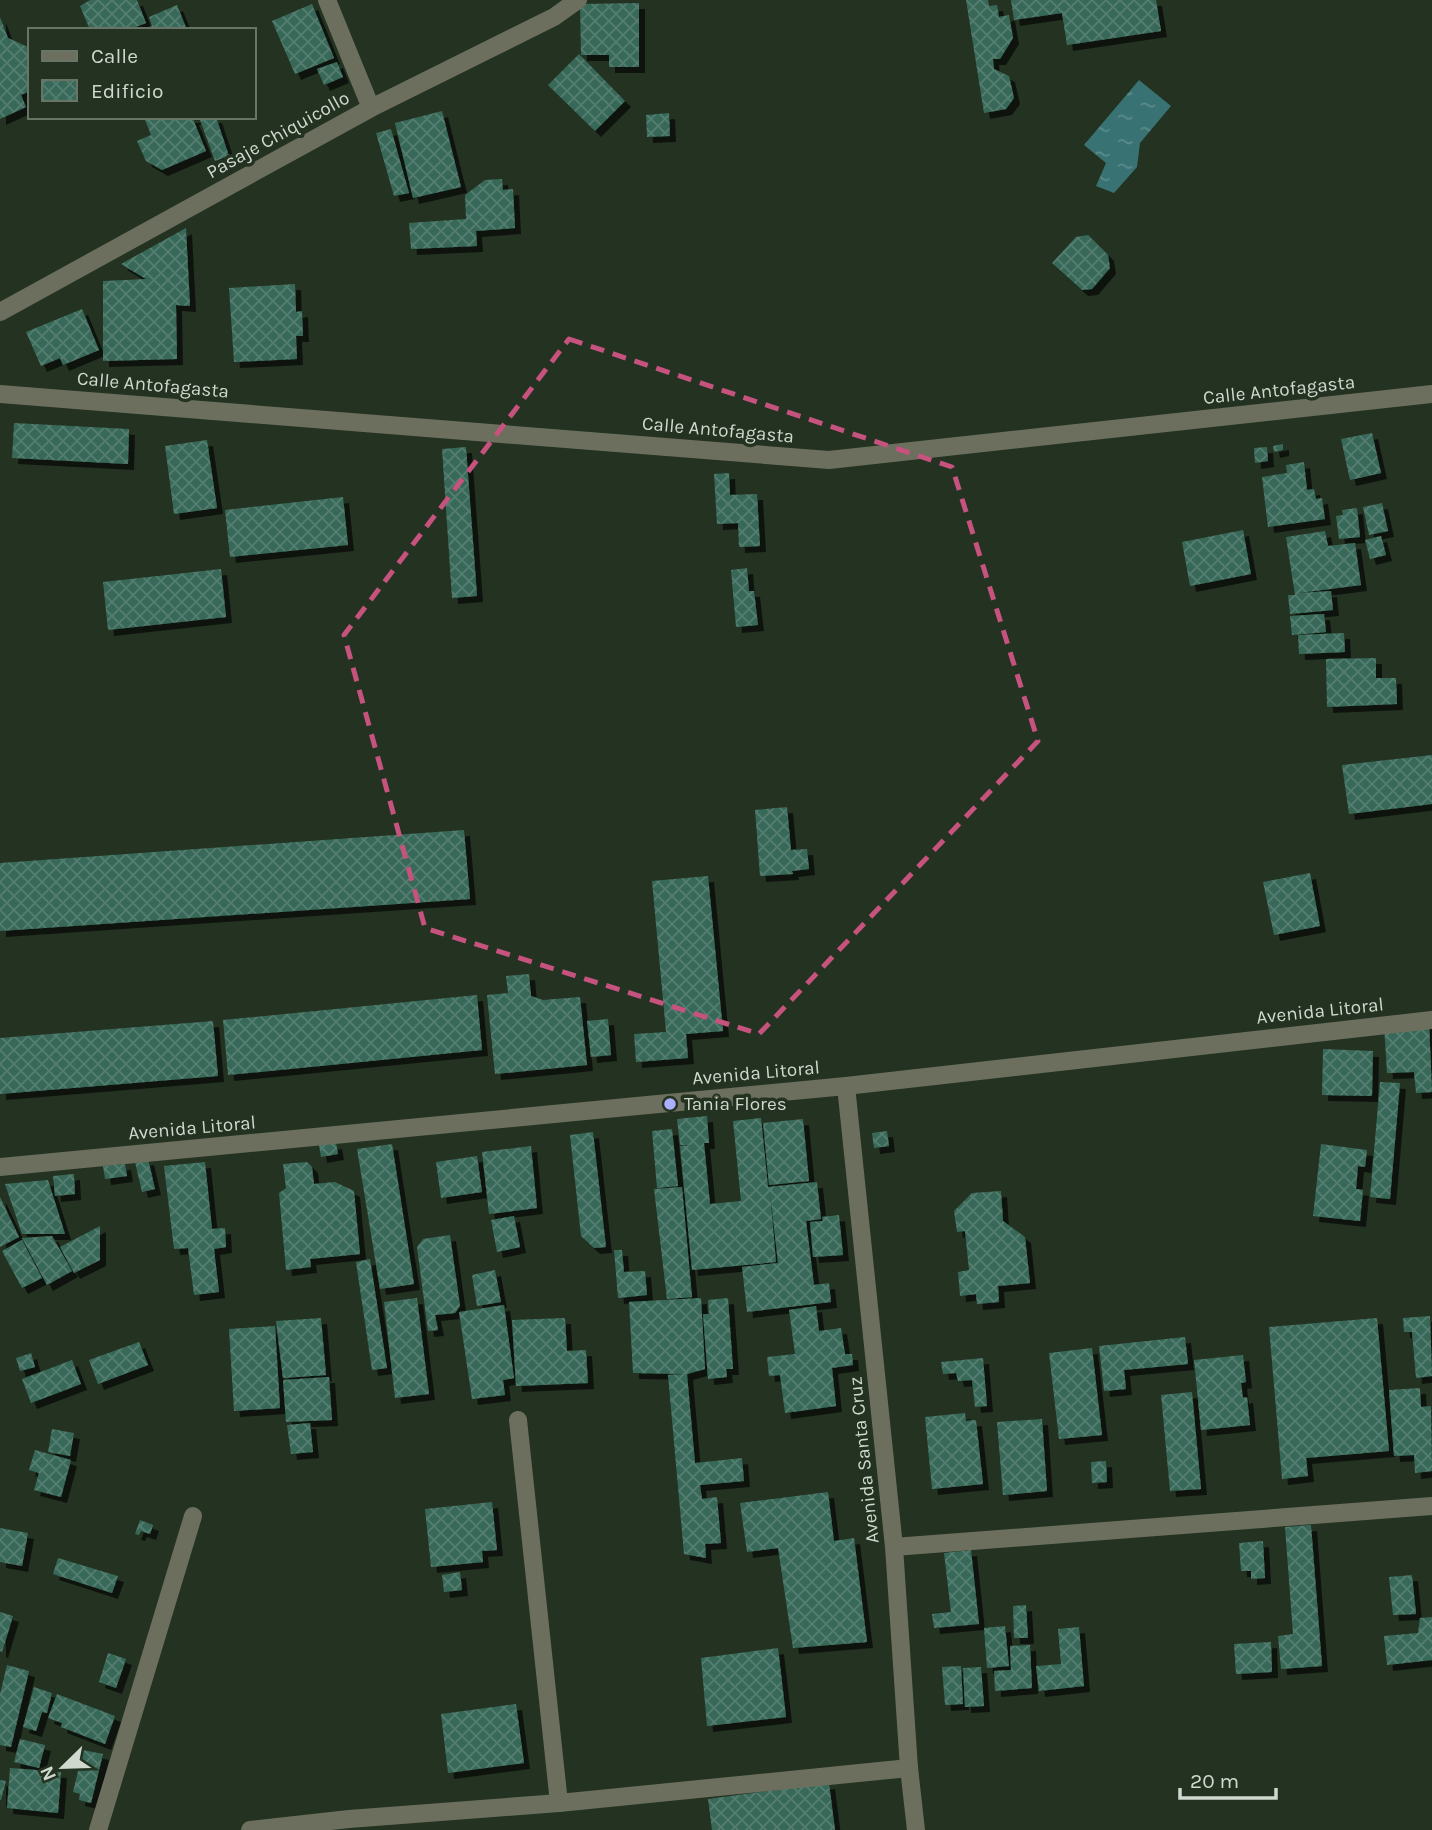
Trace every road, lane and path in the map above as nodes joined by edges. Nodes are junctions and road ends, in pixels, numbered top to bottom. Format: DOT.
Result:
graph roads {
  1 [pos="327,0"];
  2 [pos="578,0"];
  3 [pos="371,108"];
  4 [pos="0,312"];
  5 [pos="0,394"];
  6 [pos="1432,394"];
  7 [pos="1432,1020"];
  8 [pos="846,1086"];
  9 [pos="0,1167"];
  10 [pos="517,1420"];
  11 [pos="1432,1506"];
  12 [pos="193,1516"];
  13 [pos="894,1547"];
  14 [pos="909,1768"];
  15 [pos="559,1803"];
  16 [pos="99,1830"];
  17 [pos="250,1830"];
  18 [pos="916,1830"];
  1 -- 3 [label="street"];
  2 -- 3 [label="street, Pasaje Chiquicollo"];
  3 -- 4 [label="street, Pasaje Chiquicollo"];
  5 -- 6 [label="street, Calle Antofagasta"];
  7 -- 8 [label="street, Avenida Litoral"];
  8 -- 9 [label="street, Avenida Litoral"];
  8 -- 13 [label="street, Avenida Santa Cruz"];
  10 -- 15 [label="street"];
  11 -- 13 [label="street"];
  12 -- 16 [label="street"];
  13 -- 14 [label="street, Avenida Santa Cruz"];
  14 -- 15 [label="street"];
  14 -- 18 [label="street, Avenida Santa Cruz"];
  15 -- 17 [label="street"];
}
